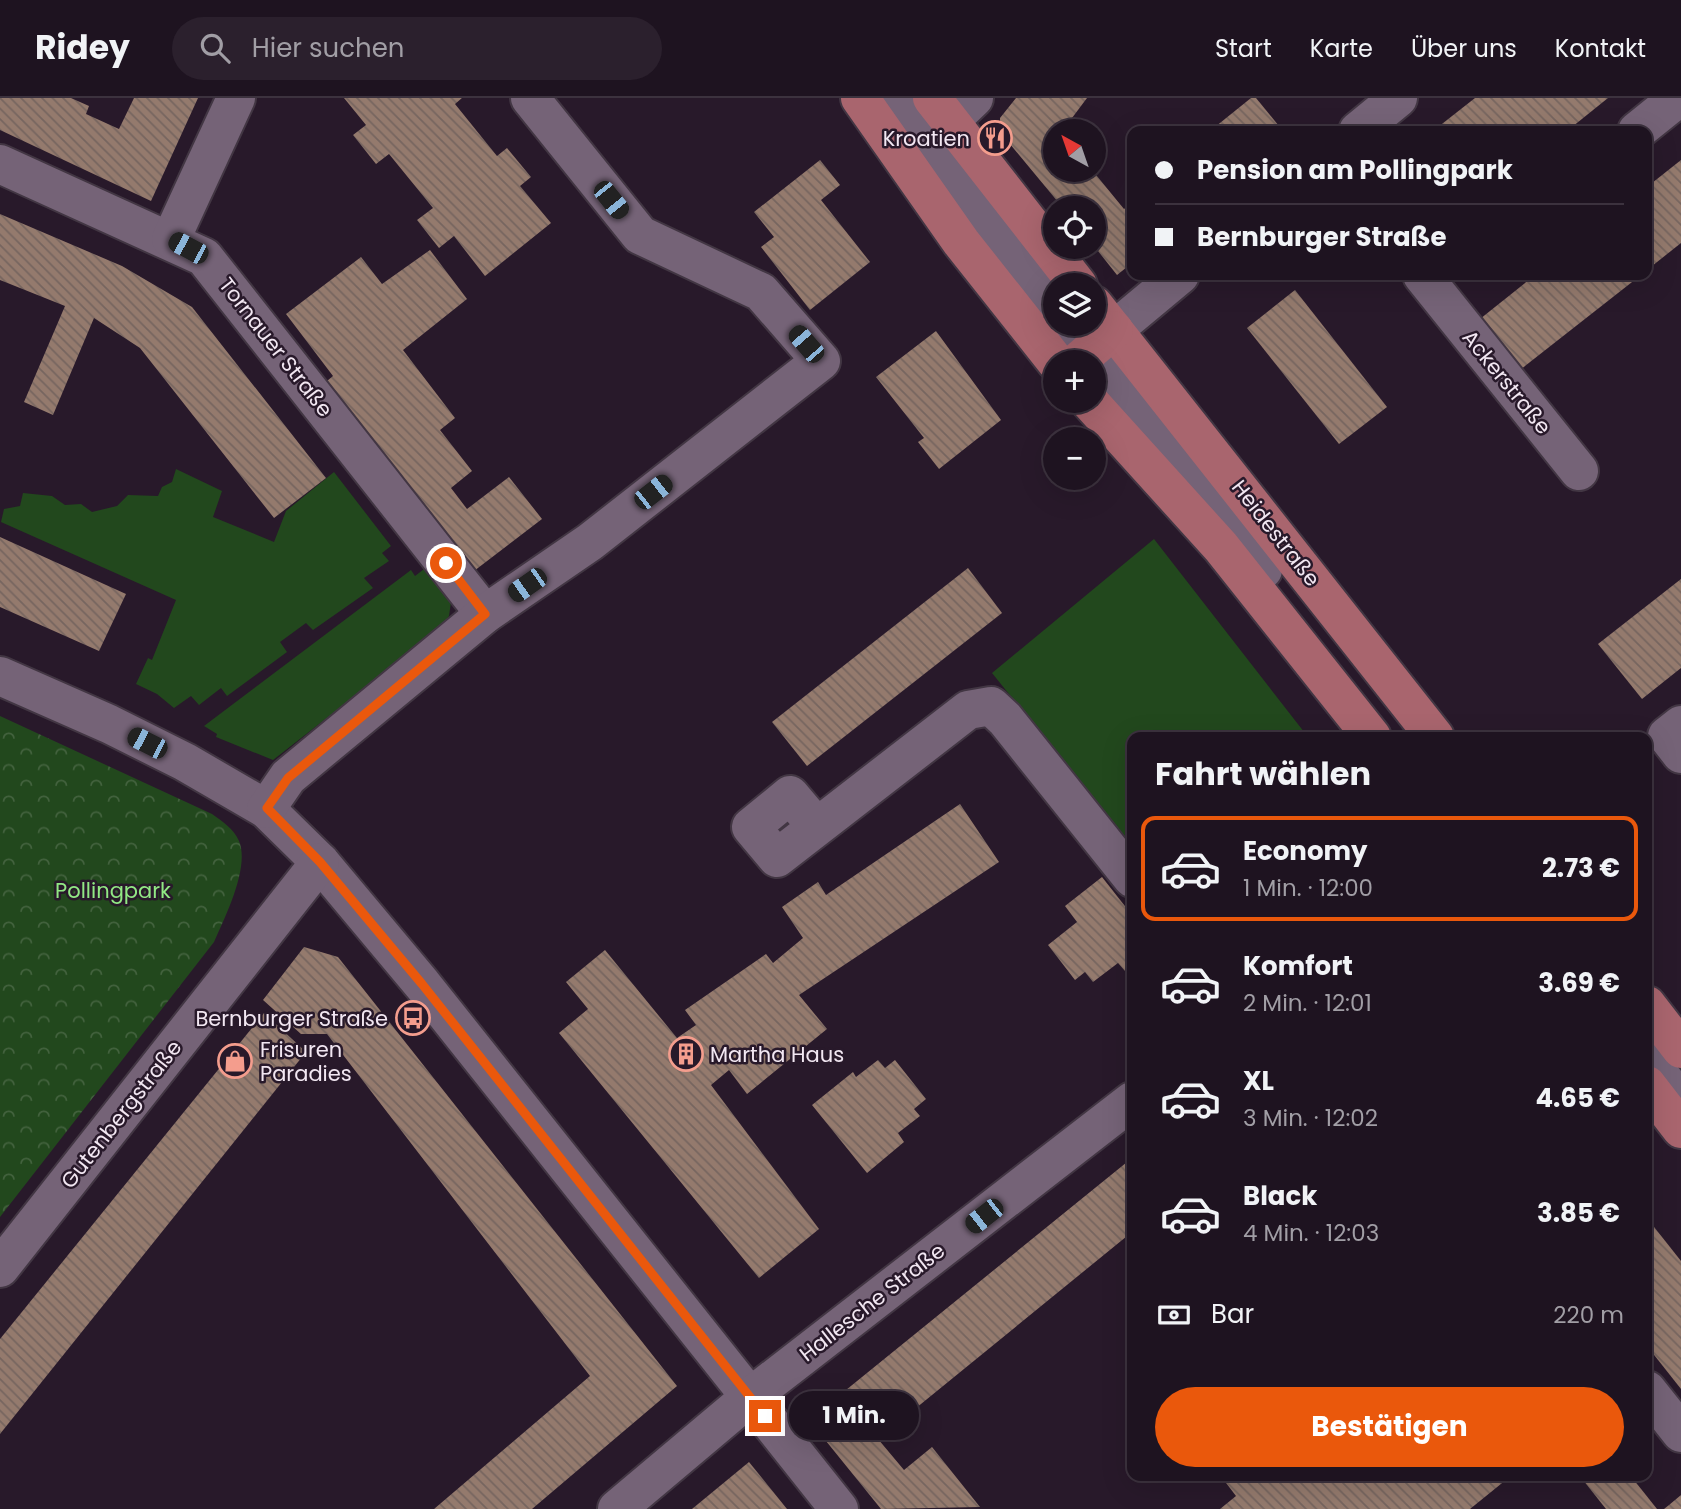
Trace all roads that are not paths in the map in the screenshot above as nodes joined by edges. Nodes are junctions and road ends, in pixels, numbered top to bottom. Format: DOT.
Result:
graph roads {
  1 [pos="236,98"];
  2 [pos="530,98"];
  3 [pos="860,98"];
  4 [pos="891,98"];
  5 [pos="910,98"];
  6 [pos="1398,98"];
  7 [pos="1678,98"];
  8 [pos="952,106"];
  9 [pos="1364,126"];
  10 [pos="1643,126"];
  11 [pos="0,164"];
  12 [pos="171,239"];
  13 [pos="1049,273"];
  14 [pos="1070,273"];
  15 [pos="1172,280"];
  16 [pos="1439,281"];
  17 [pos="1043,290"];
  18 [pos="1086,337"];
  19 [pos="1099,413"];
  20 [pos="1579,471"];
  21 [pos="485,614"];
  22 [pos="0,676"];
  23 [pos="1681,724"];
  24 [pos="1368,732"];
  25 [pos="1389,732"];
  26 [pos="1410,732"];
  27 [pos="1432,732"];
  28 [pos="1681,754"];
  29 [pos="267,808"];
  30 [pos="817,827"];
  31 [pos="320,862"];
  32 [pos="1127,871"];
  33 [pos="1652,1011"];
  34 [pos="1652,1039"];
  35 [pos="1681,1049"];
  36 [pos="1652,1064"];
  37 [pos="1681,1076"];
  38 [pos="1652,1092"];
  39 [pos="1681,1102"];
  40 [pos="1127,1105"];
  41 [pos="1681,1129"];
  42 [pos="0,1268"];
  43 [pos="1652,1396"];
  44 [pos="750,1397"];
  45 [pos="1681,1433"];
  46 [pos="617,1509"];
  47 [pos="839,1509"];
  1 -- 12 [label="street"];
  2 -- 21 [label="street"];
  3 -- 18 [label="main road, Heidestraße"];
  4 -- 17 [label="street"];
  5 -- 13 [label="street"];
  6 -- 9 [label="street"];
  7 -- 10 [label="street"];
  8 -- 14 [label="main road"];
  11 -- 12 [label="street, Tornauer Straße"];
  12 -- 21 [label="street, Tornauer Straße"];
  15 -- 18 [label="street"];
  16 -- 20 [label="street, Ackerstraße"];
  18 -- 25 [label="street"];
  18 -- 26 [label="street"];
  18 -- 27 [label="main road, Heidestraße"];
  19 -- 24 [label="main road"];
  21 -- 29 [label="street"];
  22 -- 29 [label="street"];
  23 -- 28 [label="street"];
  29 -- 31 [label="street"];
  30 -- 32 [label="street"];
  31 -- 42 [label="street, Gutenbergstraße"];
  31 -- 44 [label="street"];
  33 -- 35 [label="main road"];
  34 -- 37 [label="street"];
  36 -- 39 [label="street"];
  38 -- 41 [label="main road"];
  40 -- 44 [label="street, Hallesche Straße"];
  43 -- 45 [label="street"];
  44 -- 46 [label="street, Hallesche Straße"];
  44 -- 47 [label="street"];
}
